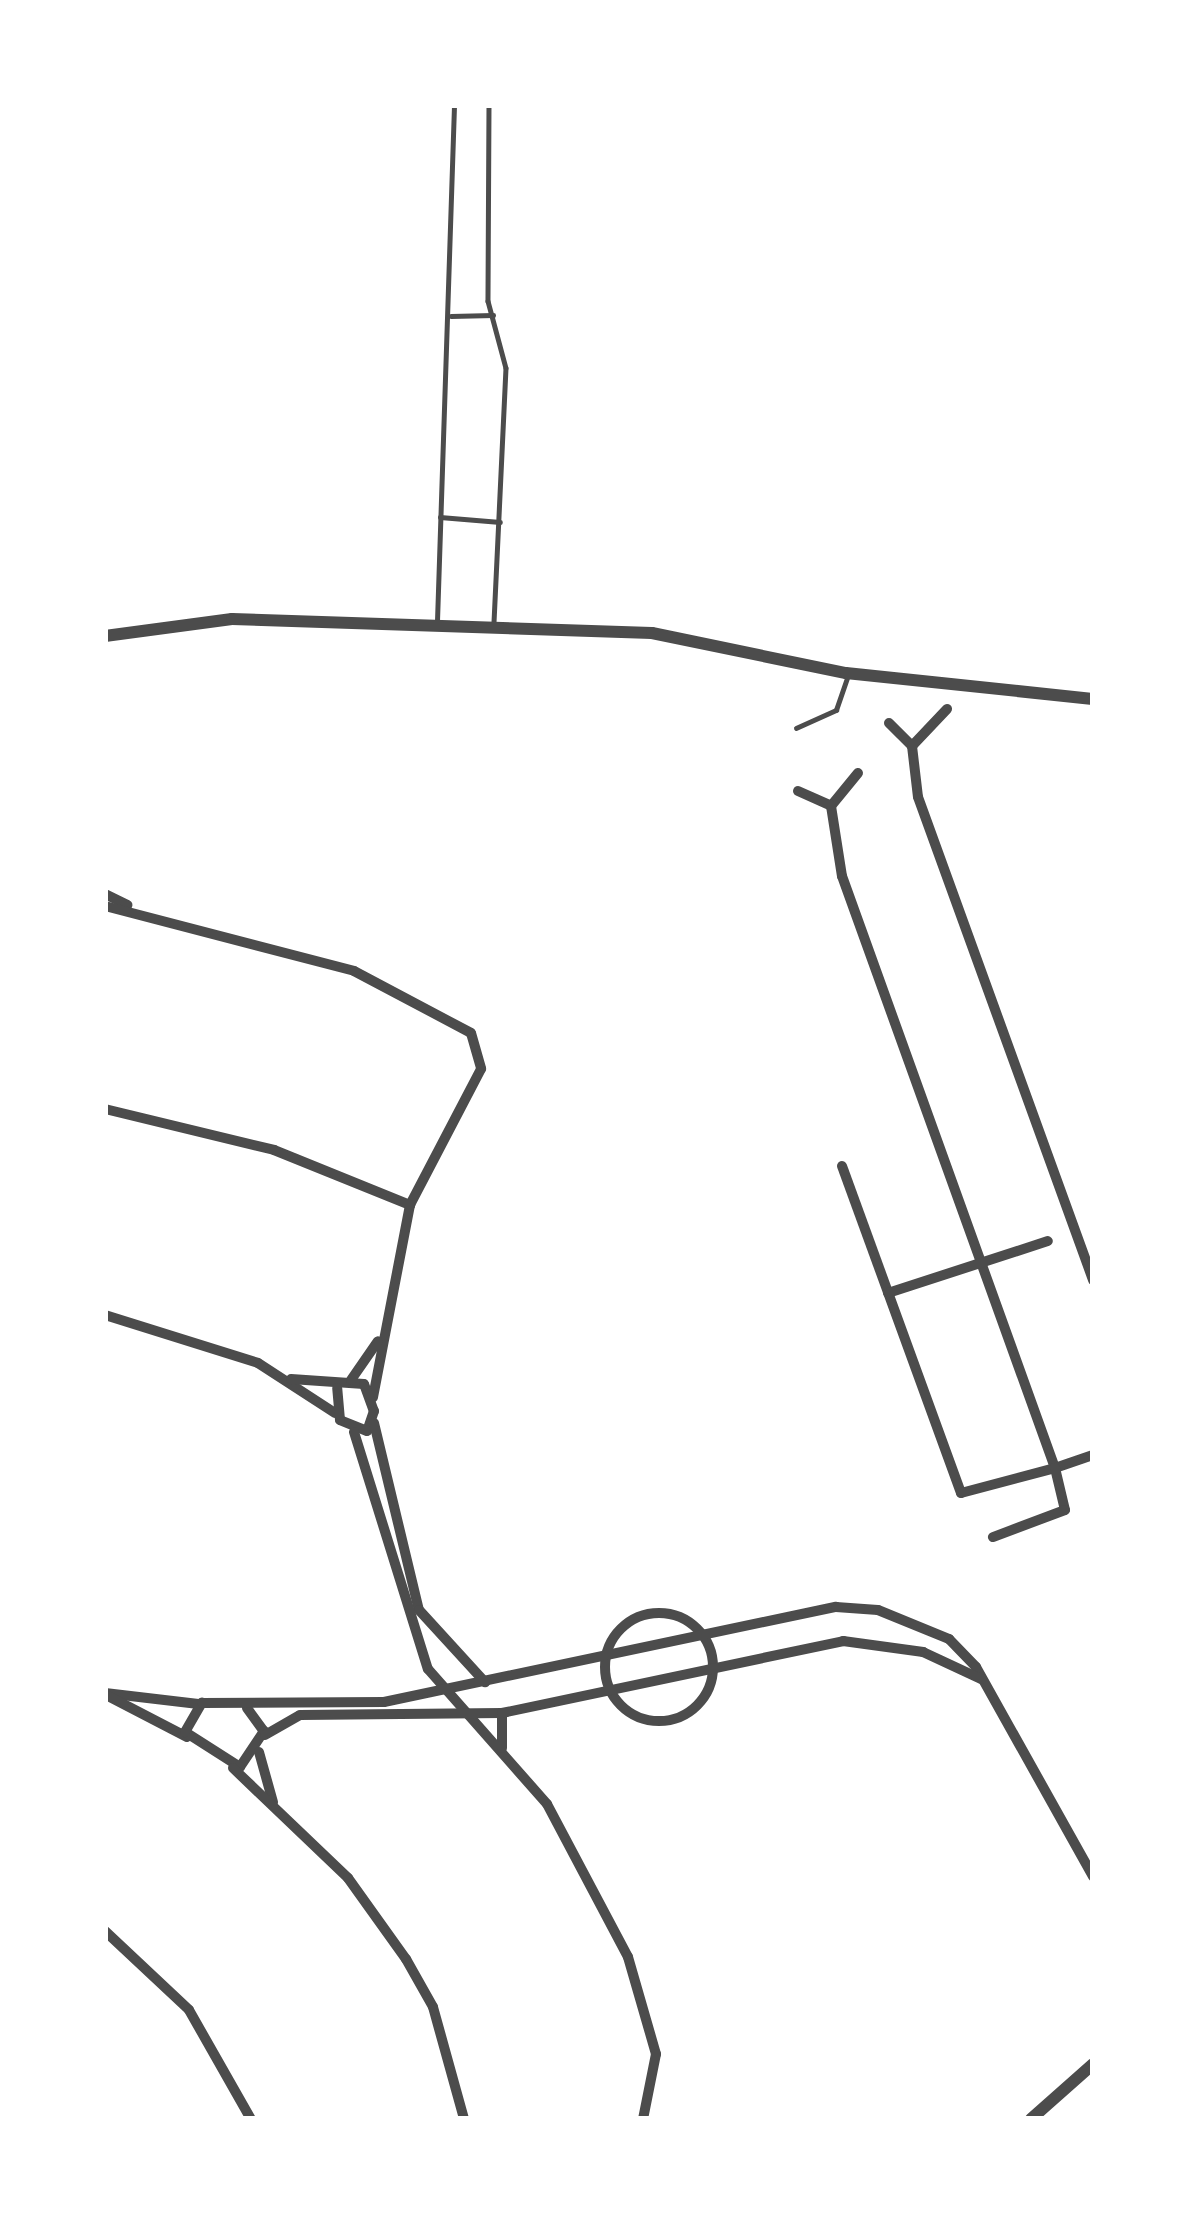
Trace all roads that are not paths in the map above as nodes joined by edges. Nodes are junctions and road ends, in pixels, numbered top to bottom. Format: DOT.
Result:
graph roads {
  1 [pos="454,105"];
  2 [pos="489,105"];
  3 [pos="494,315"];
  4 [pos="449,316"];
  5 [pos="440,517"];
  6 [pos="500,522"];
  7 [pos="436,626"];
  8 [pos="494,629"];
  9 [pos="105,636"];
  10 [pos="846,673"];
  11 [pos="1093,699"];
  12 [pos="947,709"];
  13 [pos="889,723"];
  14 [pos="796,728"];
  15 [pos="912,746"];
  16 [pos="858,773"];
  17 [pos="798,791"];
  18 [pos="831,806"];
  19 [pos="105,893"];
  20 [pos="105,905"];
  21 [pos="136,909"];
  22 [pos="105,1109"];
  23 [pos="842,1166"];
  24 [pos="410,1204"];
  25 [pos="1048,1240"];
  26 [pos="980,1260"];
  27 [pos="1093,1280"];
  28 [pos="888,1293"];
  29 [pos="105,1315"];
  30 [pos="380,1338"];
  31 [pos="288,1379"];
  32 [pos="350,1380"];
  33 [pos="337,1388"];
  34 [pos="373,1396"];
  35 [pos="335,1413"];
  36 [pos="374,1423"];
  37 [pos="354,1432"];
  38 [pos="1093,1455"];
  39 [pos="1055,1468"];
  40 [pos="993,1537"];
  41 [pos="704,1638"];
  42 [pos="605,1662"];
  43 [pos="710,1670"];
  44 [pos="485,1682"];
  45 [pos="988,1684"];
  46 [pos="445,1692"];
  47 [pos="105,1694"];
  48 [pos="612,1694"];
  49 [pos="198,1704"];
  50 [pos="247,1708"];
  51 [pos="354,1710"];
  52 [pos="463,1710"];
  53 [pos="502,1713"];
  54 [pos="263,1736"];
  55 [pos="188,1737"];
  56 [pos="259,1752"];
  57 [pos="503,1752"];
  58 [pos="233,1768"];
  59 [pos="275,1805"];
  60 [pos="1093,1876"];
  61 [pos="105,1931"];
  62 [pos="1093,2064"];
  63 [pos="251,2119"];
  64 [pos="464,2119"];
  65 [pos="643,2119"];
  66 [pos="1030,2119"];
  1 -- 4 [label="lane"];
  2 -- 3 [label="lane"];
  3 -- 4 [label="lane"];
  3 -- 6 [label="lane"];
  4 -- 5 [label="lane"];
  5 -- 6 [label="lane"];
  5 -- 7 [label="lane"];
  6 -- 8 [label="lane"];
  7 -- 8 [label="street"];
  7 -- 9 [label="street"];
  8 -- 10 [label="street"];
  10 -- 11 [label="street"];
  10 -- 14 [label="lane"];
  12 -- 15 [label="street"];
  13 -- 15 [label="street"];
  15 -- 27 [label="street"];
  16 -- 18 [label="street"];
  17 -- 18 [label="street"];
  18 -- 26 [label="street"];
  19 -- 21 [label="street"];
  20 -- 21 [label="street"];
  21 -- 24 [label="street"];
  22 -- 24 [label="street"];
  23 -- 28 [label="street"];
  24 -- 30 [label="street"];
  25 -- 26 [label="street"];
  26 -- 28 [label="street"];
  26 -- 39 [label="street"];
  28 -- 39 [label="street"];
  29 -- 31 [label="street"];
  30 -- 32 [label="street"];
  30 -- 34 [label="street"];
  31 -- 33 [label="street"];
  31 -- 35 [label="street"];
  32 -- 33 [label="street"];
  32 -- 34 [label="street"];
  33 -- 35 [label="street"];
  34 -- 36 [label="street"];
  35 -- 37 [label="street"];
  36 -- 37 [label="street"];
  36 -- 44 [label="street"];
  37 -- 46 [label="street"];
  38 -- 39 [label="street"];
  39 -- 40 [label="street"];
  41 -- 42 [label="street"];
  41 -- 42 [label="street"];
  41 -- 43 [label="street"];
  41 -- 45 [label="street"];
  42 -- 44 [label="street"];
  42 -- 48 [label="street"];
  43 -- 45 [label="street"];
  43 -- 48 [label="street"];
  43 -- 48 [label="street"];
  44 -- 46 [label="street"];
  45 -- 60 [label="street"];
  46 -- 51 [label="street"];
  46 -- 52 [label="street"];
  47 -- 49 [label="street"];
  47 -- 55 [label="street"];
  48 -- 53 [label="street"];
  49 -- 50 [label="street"];
  49 -- 55 [label="street"];
  50 -- 51 [label="street"];
  50 -- 54 [label="street"];
  51 -- 52 [label="street"];
  51 -- 54 [label="street"];
  52 -- 53 [label="street"];
  52 -- 57 [label="street"];
  53 -- 57 [label="street"];
  54 -- 56 [label="street"];
  55 -- 58 [label="street"];
  56 -- 58 [label="street"];
  56 -- 59 [label="street"];
  57 -- 65 [label="street"];
  58 -- 59 [label="street"];
  59 -- 64 [label="street"];
  61 -- 63 [label="street"];
  62 -- 66 [label="street"];
}
